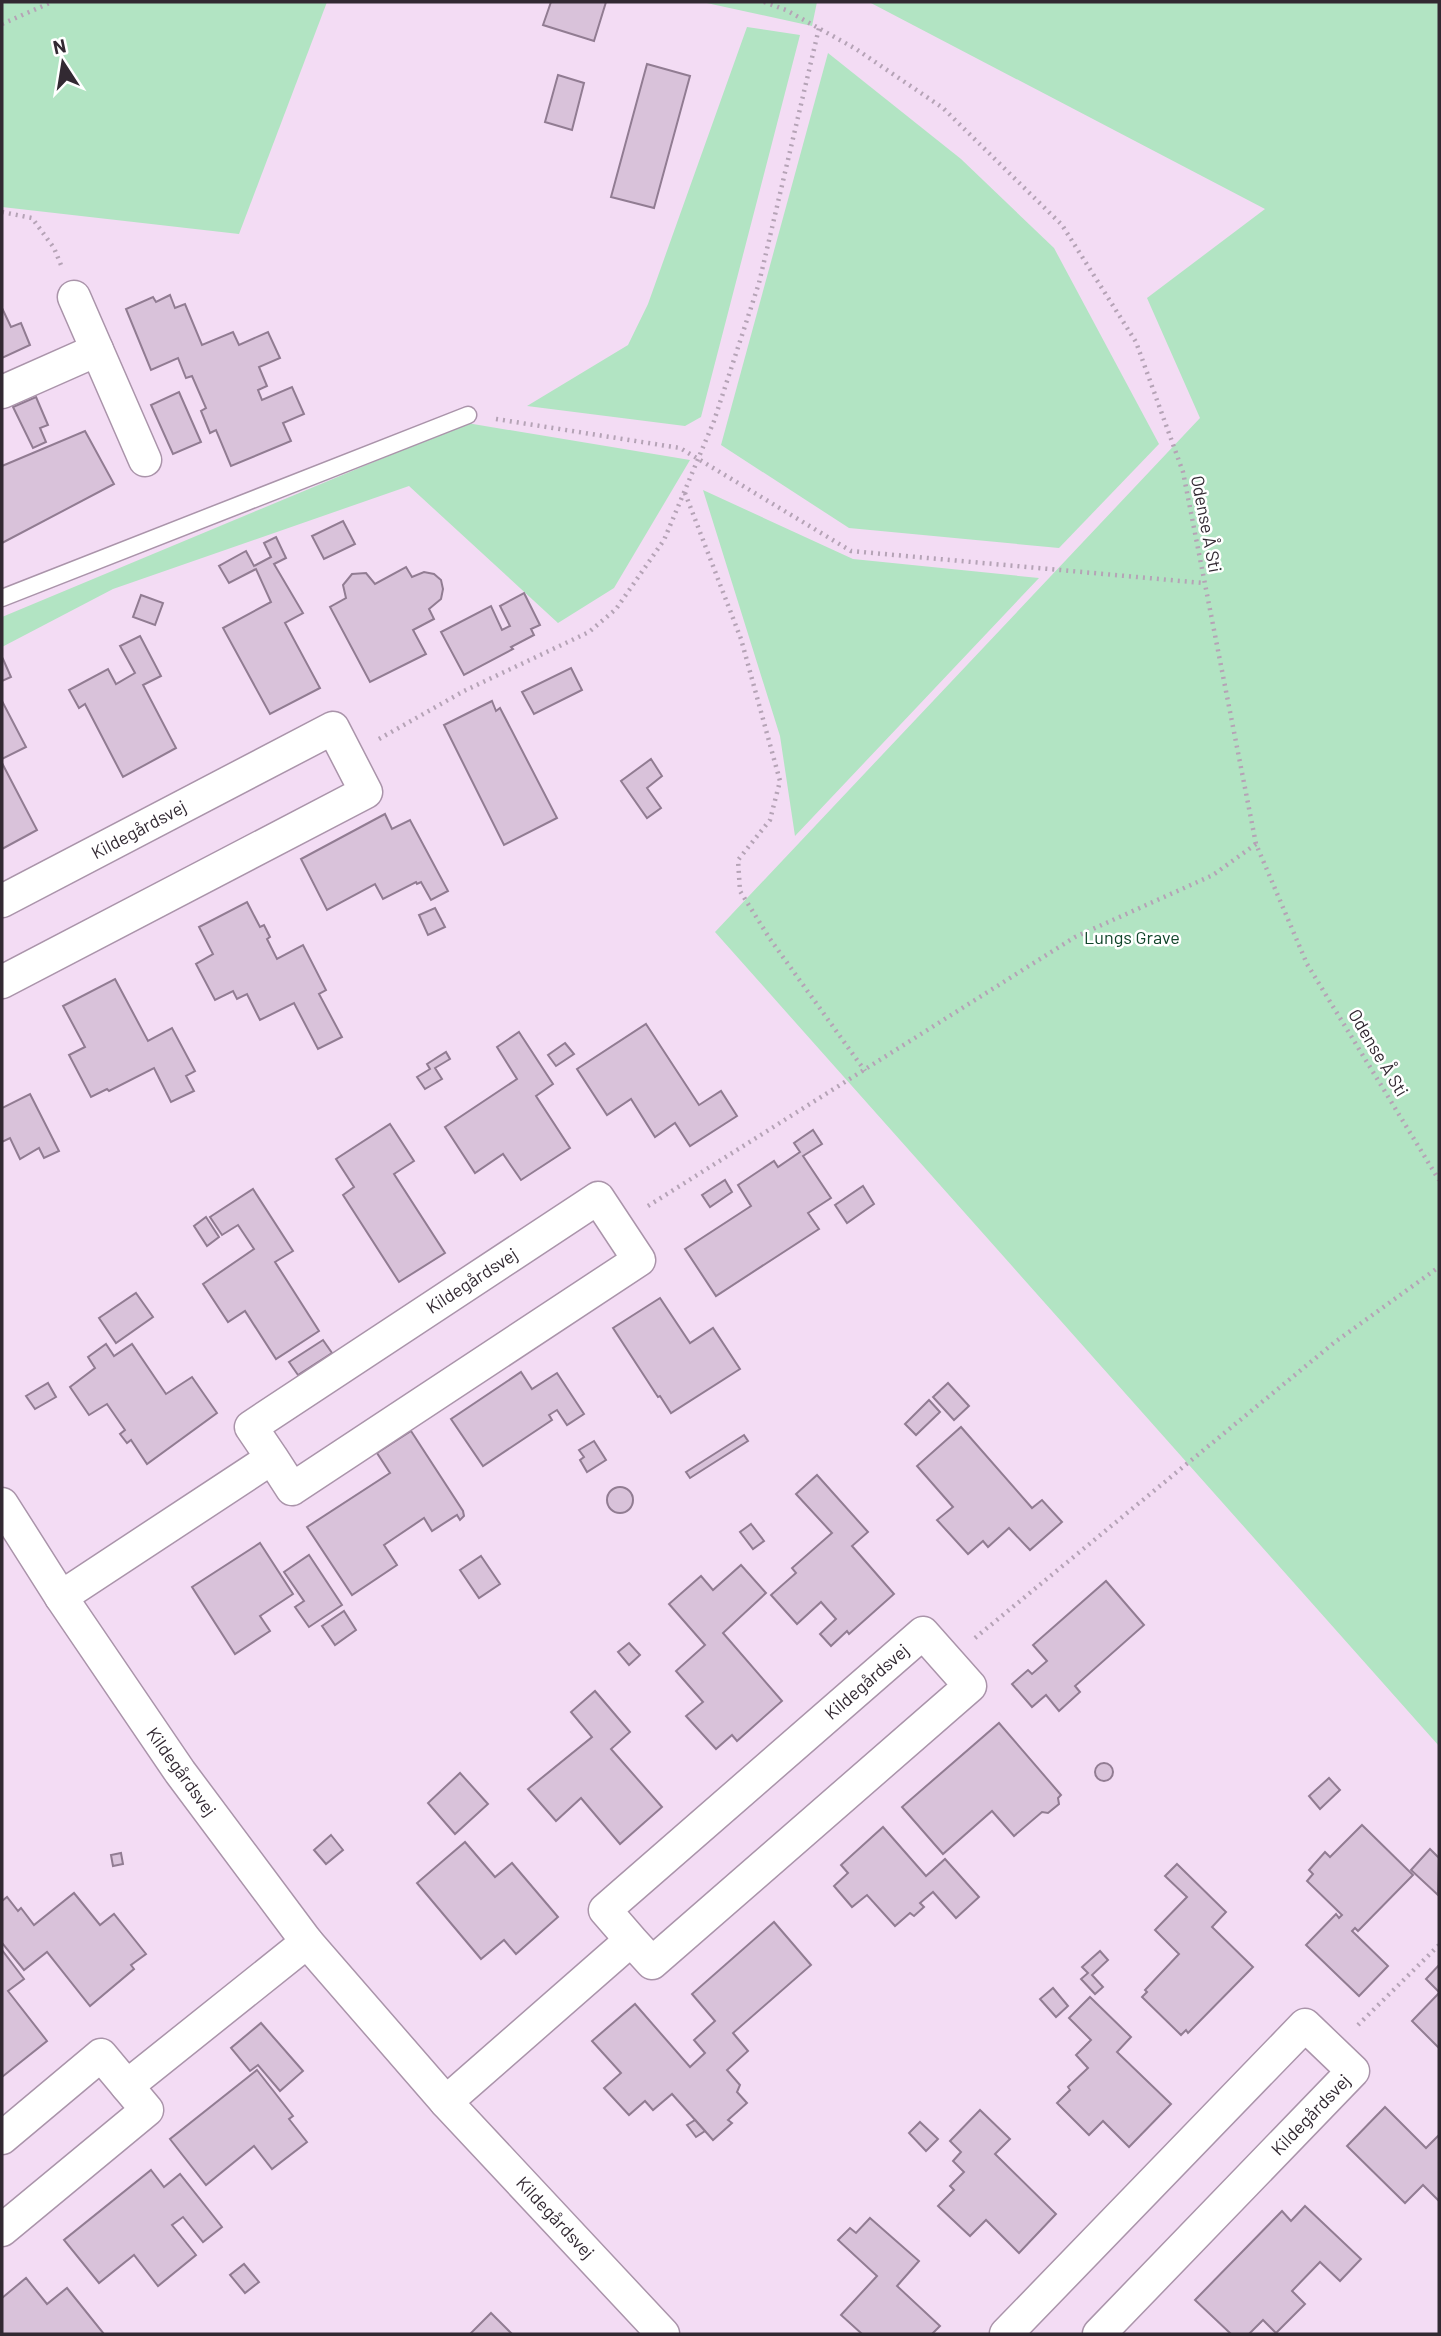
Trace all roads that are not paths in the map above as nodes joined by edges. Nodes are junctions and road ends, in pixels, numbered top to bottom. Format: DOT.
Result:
graph roads {
  1 [pos="74,297"];
  2 [pos="97,350"];
  3 [pos="2,391"];
  4 [pos="468,415"];
  5 [pos="145,460"];
  6 [pos="2,598"];
  7 [pos="2,901"];
  8 [pos="2,982"];
  9 [pos="272,1458"];
  10 [pos="6,1522"];
  11 [pos="61,1597"];
  12 [pos="631,1940"];
  13 [pos="307,1942"];
  14 [pos="127,2086"];
  15 [pos="446,2102"];
  16 [pos="2,2138"];
  17 [pos="2,2230"];
  18 [pos="663,2334"];
  19 [pos="1006,2334"];
  20 [pos="1098,2334"];
  1 -- 2 [label="street"];
  2 -- 3 [label="street"];
  2 -- 5 [label="street"];
  4 -- 6 [label="lane"];
  7 -- 8 [label="street, Kildegårdsvej"];
  9 -- 9 [label="street, Kildegårdsvej"];
  9 -- 11 [label="street"];
  10 -- 11 [label="street, Kildegårdsvej"];
  11 -- 13 [label="street, Kildegårdsvej"];
  12 -- 12 [label="street, Kildegårdsvej"];
  12 -- 15 [label="street"];
  13 -- 14 [label="street"];
  13 -- 15 [label="street, Kildegårdsvej"];
  14 -- 16 [label="street"];
  14 -- 17 [label="street"];
  15 -- 18 [label="street, Kildegårdsvej"];
  19 -- 20 [label="street, Kildegårdsvej"];
}
